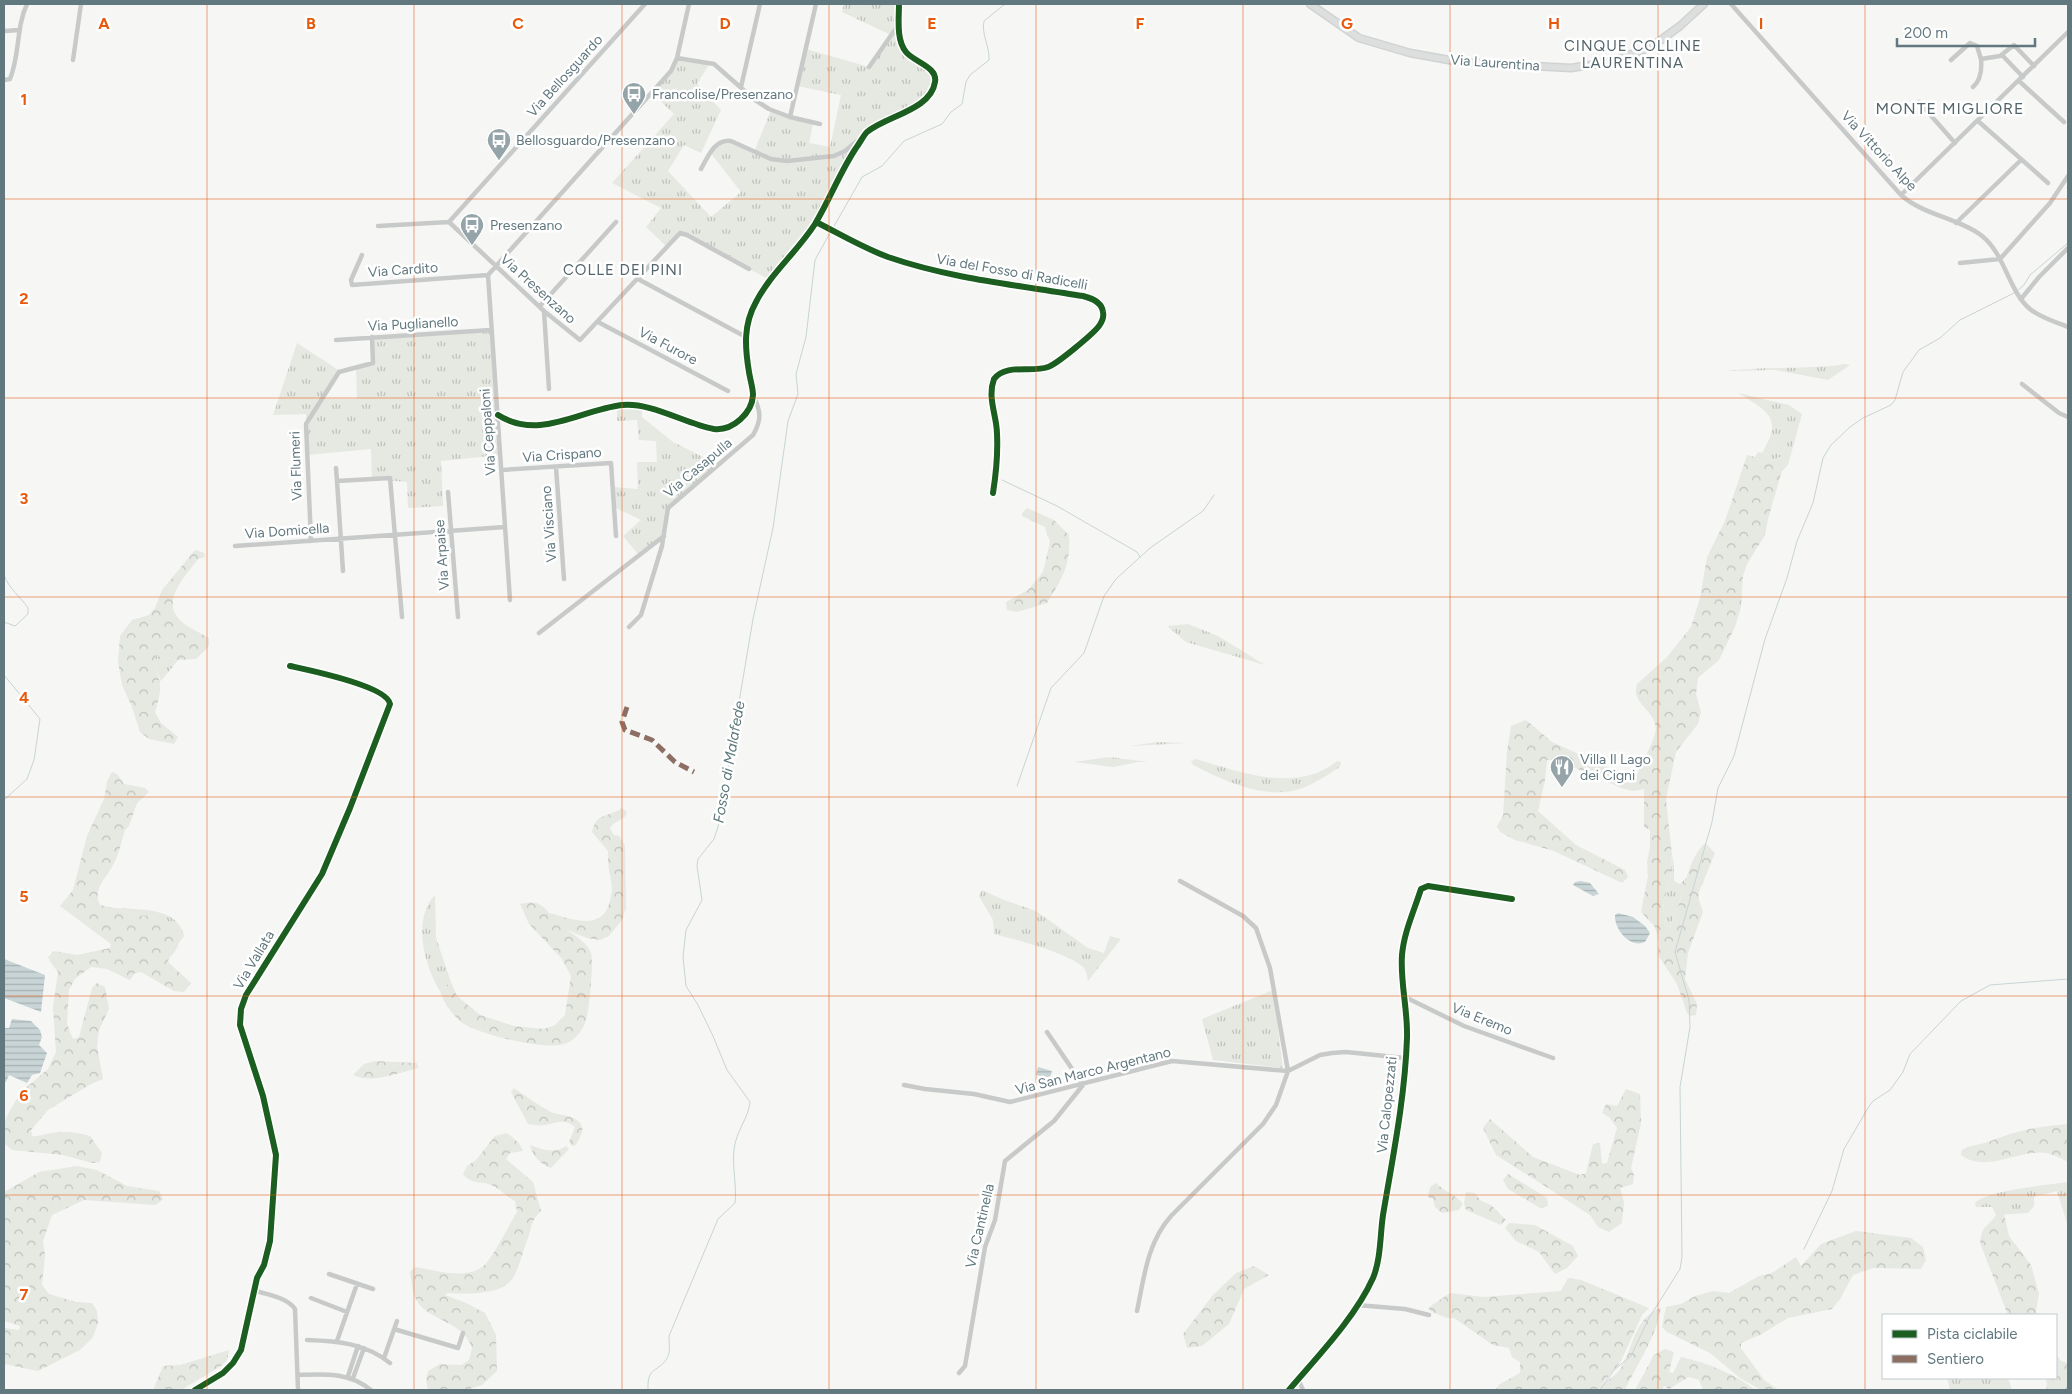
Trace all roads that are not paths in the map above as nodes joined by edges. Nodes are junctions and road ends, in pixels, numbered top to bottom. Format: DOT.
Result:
graph roads {
  1 [pos="27,4"];
  2 [pos="81,4"];
  3 [pos="645,4"];
  4 [pos="689,4"];
  5 [pos="760,4"];
  6 [pos="816,4"];
  7 [pos="898,4"];
  8 [pos="1310,4"];
  9 [pos="1704,4"];
  10 [pos="1731,4"];
  11 [pos="900,23"];
  12 [pos="20,30"];
  13 [pos="4,31"];
  14 [pos="2068,32"];
  15 [pos="2002,54"];
  16 [pos="677,58"];
  17 [pos="1981,59"];
  18 [pos="73,60"];
  19 [pos="1951,60"];
  20 [pos="2034,66"];
  21 [pos="869,67"];
  22 [pos="2023,77"];
  23 [pos="4,80"];
  24 [pos="2019,82"];
  25 [pos="741,87"];
  26 [pos="1973,87"];
  27 [pos="1919,102"];
  28 [pos="790,117"];
  29 [pos="1978,120"];
  30 [pos="2064,122"];
  31 [pos="820,124"];
  32 [pos="867,133"];
  33 [pos="1955,143"];
  34 [pos="2021,160"];
  35 [pos="701,169"];
  36 [pos="2068,176"];
  37 [pos="2048,183"];
  38 [pos="1901,195"];
  39 [pos="449,222"];
  40 [pos="616,222"];
  41 [pos="816,222"];
  42 [pos="1956,223"];
  43 [pos="378,226"];
  44 [pos="2068,248"];
  45 [pos="362,255"];
  46 [pos="2000,259"];
  47 [pos="1960,263"];
  48 [pos="496,266"];
  49 [pos="749,269"];
  50 [pos="488,275"];
  51 [pos="638,279"];
  52 [pos="2020,297"];
  53 [pos="540,306"];
  54 [pos="544,311"];
  55 [pos="598,322"];
  56 [pos="2068,328"];
  57 [pos="491,330"];
  58 [pos="746,337"];
  59 [pos="372,338"];
  60 [pos="336,340"];
  61 [pos="2022,384"];
  62 [pos="549,389"];
  63 [pos="728,391"];
  64 [pos="753,395"];
  65 [pos="498,415"];
  66 [pos="2068,417"];
  67 [pos="556,467"];
  68 [pos="336,468"];
  69 [pos="502,470"];
  70 [pos="337,481"];
  71 [pos="448,492"];
  72 [pos="992,493"];
  73 [pos="505,527"];
  74 [pos="451,530"];
  75 [pos="396,535"];
  76 [pos="616,536"];
  77 [pos="664,536"];
  78 [pos="341,539"];
  79 [pos="310,541"];
  80 [pos="235,546"];
  81 [pos="344,571"];
  82 [pos="564,580"];
  83 [pos="510,600"];
  84 [pos="402,617"];
  85 [pos="458,617"];
  86 [pos="629,626"];
  87 [pos="539,633"];
  88 [pos="290,666"];
  89 [pos="1180,881"];
  90 [pos="1512,898"];
  91 [pos="1405,996"];
  92 [pos="1047,1032"];
  93 [pos="1405,1058"];
  94 [pos="1553,1058"];
  95 [pos="1288,1071"];
  96 [pos="904,1085"];
  97 [pos="1083,1085"];
  98 [pos="329,1274"];
  99 [pos="357,1284"];
  100 [pos="254,1290"];
  101 [pos="373,1290"];
  102 [pos="311,1298"];
  103 [pos="1356,1305"];
  104 [pos="1136,1311"];
  105 [pos="347,1312"];
  106 [pos="1430,1314"];
  107 [pos="397,1321"];
  108 [pos="394,1329"];
  109 [pos="463,1333"];
  110 [pos="307,1340"];
  111 [pos="337,1341"];
  112 [pos="358,1346"];
  113 [pos="364,1348"];
  114 [pos="384,1358"];
  115 [pos="390,1363"];
  116 [pos="959,1373"];
  117 [pos="298,1374"];
  118 [pos="350,1377"];
  119 [pos="1298,1379"];
  120 [pos="195,1390"];
  121 [pos="298,1390"];
  122 [pos="371,1390"];
  123 [pos="1289,1390"];
  124 [pos="1304,1390"];
  1 -- 12 [label="street"];
  2 -- 18 [label="street"];
  3 -- 39 [label="street, Via Bellosguardo"];
  4 -- 16 [label="street"];
  5 -- 25 [label="street"];
  6 -- 28 [label="street"];
  7 -- 11 [label="street"];
  8 -- 9 [label="main road, Via Laurentina"];
  10 -- 38 [label="street, Via Vittorio Alpe"];
  11 -- 21 [label="street"];
  11 -- 32 [label="street"];
  12 -- 13 [label="street"];
  12 -- 23 [label="street"];
  14 -- 20 [label="street"];
  15 -- 17 [label="street"];
  15 -- 20 [label="street"];
  15 -- 22 [label="street"];
  16 -- 25 [label="street"];
  16 -- 48 [label="street"];
  17 -- 19 [label="street"];
  17 -- 26 [label="street"];
  20 -- 22 [label="street"];
  22 -- 24 [label="street"];
  24 -- 29 [label="street"];
  24 -- 30 [label="street"];
  25 -- 28 [label="street"];
  27 -- 33 [label="street"];
  28 -- 31 [label="street"];
  29 -- 33 [label="street"];
  29 -- 34 [label="street"];
  32 -- 35 [label="street"];
  32 -- 41 [label="street"];
  33 -- 38 [label="street"];
  34 -- 37 [label="street"];
  34 -- 42 [label="street"];
  36 -- 46 [label="street"];
  38 -- 42 [label="street, Via Vittorio Alpe"];
  39 -- 43 [label="street"];
  39 -- 48 [label="street, Via Presenzano"];
  40 -- 53 [label="street"];
  41 -- 58 [label="street"];
  41 -- 72 [label="street, Via del Fosso di Radicelli"];
  42 -- 46 [label="street, Via Vittorio Alpe"];
  44 -- 52 [label="street"];
  45 -- 50 [label="street, Via Cardito"];
  46 -- 47 [label="street"];
  46 -- 52 [label="street, Via Vittorio Alpe"];
  48 -- 50 [label="street"];
  48 -- 53 [label="street, Via Presenzano"];
  49 -- 51 [label="street, Via Presenzano"];
  50 -- 57 [label="street, Via Ceppaloni"];
  51 -- 55 [label="street, Via Presenzano"];
  51 -- 58 [label="street"];
  52 -- 56 [label="street, Via Vittorio Alpe"];
  53 -- 54 [label="street, Via Presenzano"];
  54 -- 55 [label="street, Via Presenzano"];
  54 -- 62 [label="street"];
  55 -- 63 [label="street, Via Furore"];
  57 -- 59 [label="street, Via Puglianello"];
  57 -- 65 [label="street, Via Ceppaloni"];
  58 -- 64 [label="street"];
  59 -- 60 [label="street, Via Puglianello"];
  59 -- 79 [label="street, Via Flumeri"];
  61 -- 66 [label="street"];
  64 -- 65 [label="street"];
  64 -- 77 [label="street, Via Casapulla"];
  65 -- 69 [label="street, Via Ceppaloni"];
  67 -- 69 [label="street, Via Crispano"];
  67 -- 76 [label="street, Via Crispano"];
  67 -- 82 [label="street, Via Visciano"];
  68 -- 70 [label="street"];
  69 -- 73 [label="street, Via Ceppaloni"];
  70 -- 75 [label="street"];
  70 -- 78 [label="street"];
  71 -- 74 [label="street, Via Arpaise"];
  73 -- 74 [label="street, Via Domicella"];
  73 -- 83 [label="street, Via Ceppaloni"];
  74 -- 75 [label="street, Via Domicella"];
  74 -- 85 [label="street, Via Arpaise"];
  75 -- 78 [label="street, Via Domicella"];
  75 -- 84 [label="street"];
  77 -- 86 [label="street, Via Casapulla"];
  77 -- 87 [label="street"];
  78 -- 79 [label="street, Via Domicella"];
  78 -- 81 [label="street, Via Domicella"];
  79 -- 80 [label="street, Via Domicella"];
  88 -- 100 [label="street, Via Vallata"];
  89 -- 95 [label="street"];
  90 -- 91 [label="street, Via Calopezzati"];
  91 -- 93 [label="street, Via Calopezzati"];
  91 -- 94 [label="street, Via Eremo"];
  92 -- 97 [label="street"];
  93 -- 95 [label="street"];
  93 -- 103 [label="street, Via Calopezzati"];
  95 -- 97 [label="street, Via San Marco Argentano"];
  95 -- 104 [label="street"];
  96 -- 97 [label="street, Via San Marco Argentano"];
  97 -- 116 [label="street, Via Cantinella"];
  98 -- 99 [label="street"];
  99 -- 101 [label="street"];
  99 -- 105 [label="street"];
  100 -- 117 [label="street"];
  100 -- 120 [label="street, Via Vallata"];
  102 -- 105 [label="street"];
  103 -- 106 [label="street"];
  103 -- 119 [label="street, Via Calopezzati"];
  105 -- 111 [label="street"];
  107 -- 108 [label="street"];
  108 -- 109 [label="street"];
  108 -- 114 [label="street"];
  110 -- 111 [label="street"];
  111 -- 112 [label="street"];
  112 -- 113 [label="street"];
  112 -- 118 [label="street"];
  113 -- 114 [label="street"];
  113 -- 118 [label="street"];
  114 -- 115 [label="street"];
  117 -- 118 [label="street"];
  117 -- 121 [label="street"];
  118 -- 122 [label="street"];
  119 -- 123 [label="street, Via Calopezzati"];
  119 -- 124 [label="street"];
}
